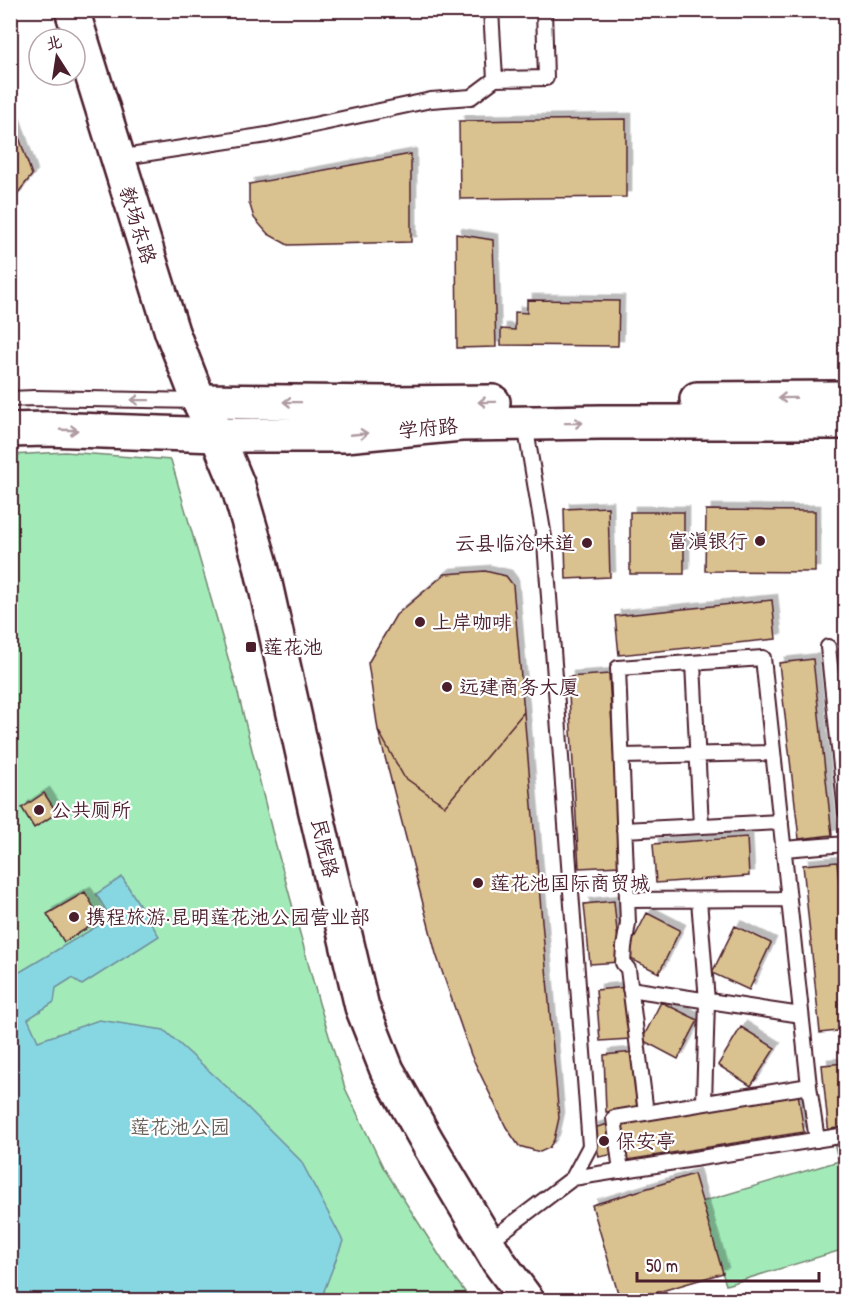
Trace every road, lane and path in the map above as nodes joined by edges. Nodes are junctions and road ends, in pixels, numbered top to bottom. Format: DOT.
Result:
graph roads {
  1 [pos="72,10"];
  2 [pos="491,10"];
  3 [pos="544,10"];
  4 [pos="495,79"];
  5 [pos="117,158"];
  6 [pos="846,398"];
  7 [pos="10,399"];
  8 [pos="199,401"];
  9 [pos="846,422"];
  10 [pos="525,424"];
  11 [pos="10,430"];
  12 [pos="216,435"];
  13 [pos="828,647"];
  14 [pos="693,663"];
  15 [pos="841,723"];
  16 [pos="773,753"];
  17 [pos="697,754"];
  18 [pos="622,756"];
  19 [pos="846,812"];
  20 [pos="781,822"];
  21 [pos="701,826"];
  22 [pos="624,830"];
  23 [pos="846,844"];
  24 [pos="784,849"];
  25 [pos="789,899"];
  26 [pos="627,900"];
  27 [pos="699,900"];
  28 [pos="630,988"];
  29 [pos="707,1000"];
  30 [pos="801,1015"];
  31 [pos="809,1086"];
  32 [pos="704,1103"];
  33 [pos="646,1113"];
  34 [pos="846,1135"];
  35 [pos="817,1140"];
  36 [pos="621,1171"];
  37 [pos="573,1178"];
  38 [pos="487,1243"];
  39 [pos="527,1300"];
  1 -- 5 [label="main road, 教场东路"];
  2 -- 4 [label="lane"];
  3 -- 4 [label="lane"];
  4 -- 5 [label="lane"];
  5 -- 8 [label="main road, 教场东路"];
  6 -- 8 [label="main road, 学府路, one-way"];
  8 -- 7 [label="lane, 学府路, one-way"];
  8 -- 12 [label="main road, 教场东路"];
  10 -- 9 [label="main road, 学府路, one-way"];
  12 -- 10 [label="main road, 学府路, one-way"];
  10 -- 37 [label="lane"];
  11 -- 12 [label="main road, 学府路, one-way"];
  12 -- 38 [label="main road, 民院路"];
  13 -- 15 [label="lane"];
  14 -- 16 [label="lane"];
  14 -- 17 [label="lane"];
  14 -- 18 [label="lane"];
  15 -- 19 [label="lane"];
  16 -- 17 [label="lane"];
  16 -- 20 [label="lane"];
  17 -- 18 [label="lane"];
  17 -- 21 [label="lane"];
  18 -- 22 [label="lane"];
  20 -- 21 [label="lane"];
  20 -- 24 [label="lane"];
  21 -- 22 [label="lane"];
  22 -- 26 [label="lane"];
  23 -- 24 [label="lane"];
  24 -- 25 [label="lane"];
  25 -- 27 [label="lane"];
  25 -- 30 [label="lane"];
  26 -- 27 [label="lane"];
  26 -- 28 [label="lane"];
  27 -- 29 [label="lane"];
  28 -- 29 [label="lane"];
  28 -- 33 [label="lane"];
  29 -- 30 [label="lane"];
  29 -- 32 [label="lane"];
  30 -- 31 [label="lane"];
  31 -- 32 [label="lane"];
  31 -- 35 [label="lane"];
  32 -- 33 [label="lane"];
  33 -- 36 [label="lane"];
  34 -- 35 [label="lane"];
  35 -- 36 [label="lane"];
  36 -- 37 [label="lane"];
  37 -- 38 [label="lane"];
  38 -- 39 [label="main road, 民院路"];
}
